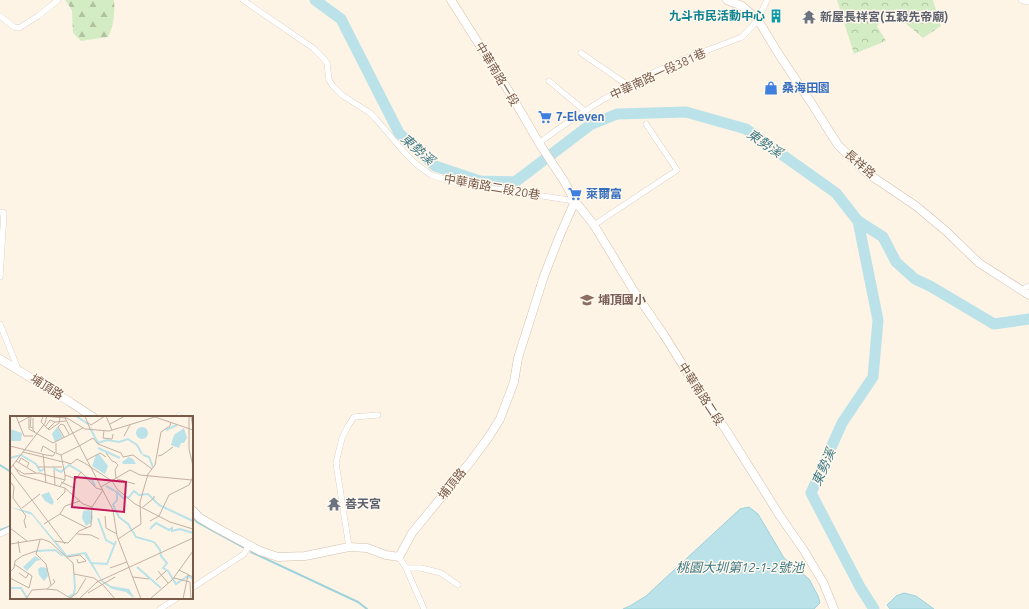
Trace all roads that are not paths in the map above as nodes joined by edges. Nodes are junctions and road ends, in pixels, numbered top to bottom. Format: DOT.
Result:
graph roads {
  1 [pos="58,0"];
  2 [pos="243,0"];
  3 [pos="451,0"];
  4 [pos="727,0"];
  5 [pos="767,0"];
  6 [pos="1022,0"];
  7 [pos="1029,2"];
  8 [pos="0,16"];
  9 [pos="758,20"];
  10 [pos="581,53"];
  11 [pos="549,81"];
  12 [pos="628,86"];
  13 [pos="585,111"];
  14 [pos="646,124"];
  15 [pos="540,146"];
  16 [pos="564,181"];
  17 [pos="575,201"];
  18 [pos="0,212"];
  19 [pos="594,225"];
  20 [pos="0,277"];
  21 [pos="1029,286"];
  22 [pos="1021,290"];
  23 [pos="1029,295"];
  24 [pos="0,324"];
  25 [pos="0,359"];
  26 [pos="18,369"];
  27 [pos="378,415"];
  28 [pos="92,416"];
  29 [pos="193,511"];
  30 [pos="10,530"];
  31 [pos="0,534"];
  32 [pos="249,545"];
  33 [pos="348,547"];
  34 [pos="399,558"];
  35 [pos="406,568"];
  36 [pos="458,585"];
  37 [pos="193,587"];
  38 [pos="175,599"];
  39 [pos="160,609"];
  40 [pos="424,609"];
  41 [pos="834,609"];
  1 -- 8 [label="street"];
  2 -- 17 [label="street, 中華南路二段20巷"];
  3 -- 15 [label="street, 中華南路一段"];
  4 -- 9 [label="street, 長祥路"];
  5 -- 9 [label="street, 中華南路一段381巷"];
  6 -- 7 [label="street"];
  9 -- 12 [label="street, 中華南路一段381巷"];
  9 -- 22 [label="street, 長祥路"];
  10 -- 12 [label="street"];
  11 -- 13 [label="street"];
  12 -- 13 [label="street, 中華南路一段381巷"];
  13 -- 15 [label="street, 中華南路一段381巷"];
  14 -- 19 [label="street"];
  15 -- 16 [label="street, 中華南路一段"];
  16 -- 17 [label="street, 中華南路二段"];
  17 -- 19 [label="street, 中華南路二段"];
  17 -- 34 [label="street, 埔頂路"];
  18 -- 20 [label="street"];
  19 -- 41 [label="street, 中華南路二段"];
  21 -- 22 [label="street"];
  22 -- 23 [label="street, 長祥路"];
  24 -- 26 [label="street"];
  25 -- 26 [label="street, 埔頂路"];
  26 -- 28 [label="street, 埔頂路"];
  27 -- 33 [label="street"];
  29 -- 32 [label="street"];
  30 -- 31 [label="street"];
  32 -- 33 [label="street"];
  32 -- 37 [label="street"];
  33 -- 34 [label="street"];
  34 -- 35 [label="street"];
  35 -- 36 [label="street"];
  35 -- 40 [label="street"];
  38 -- 39 [label="street"];
}
